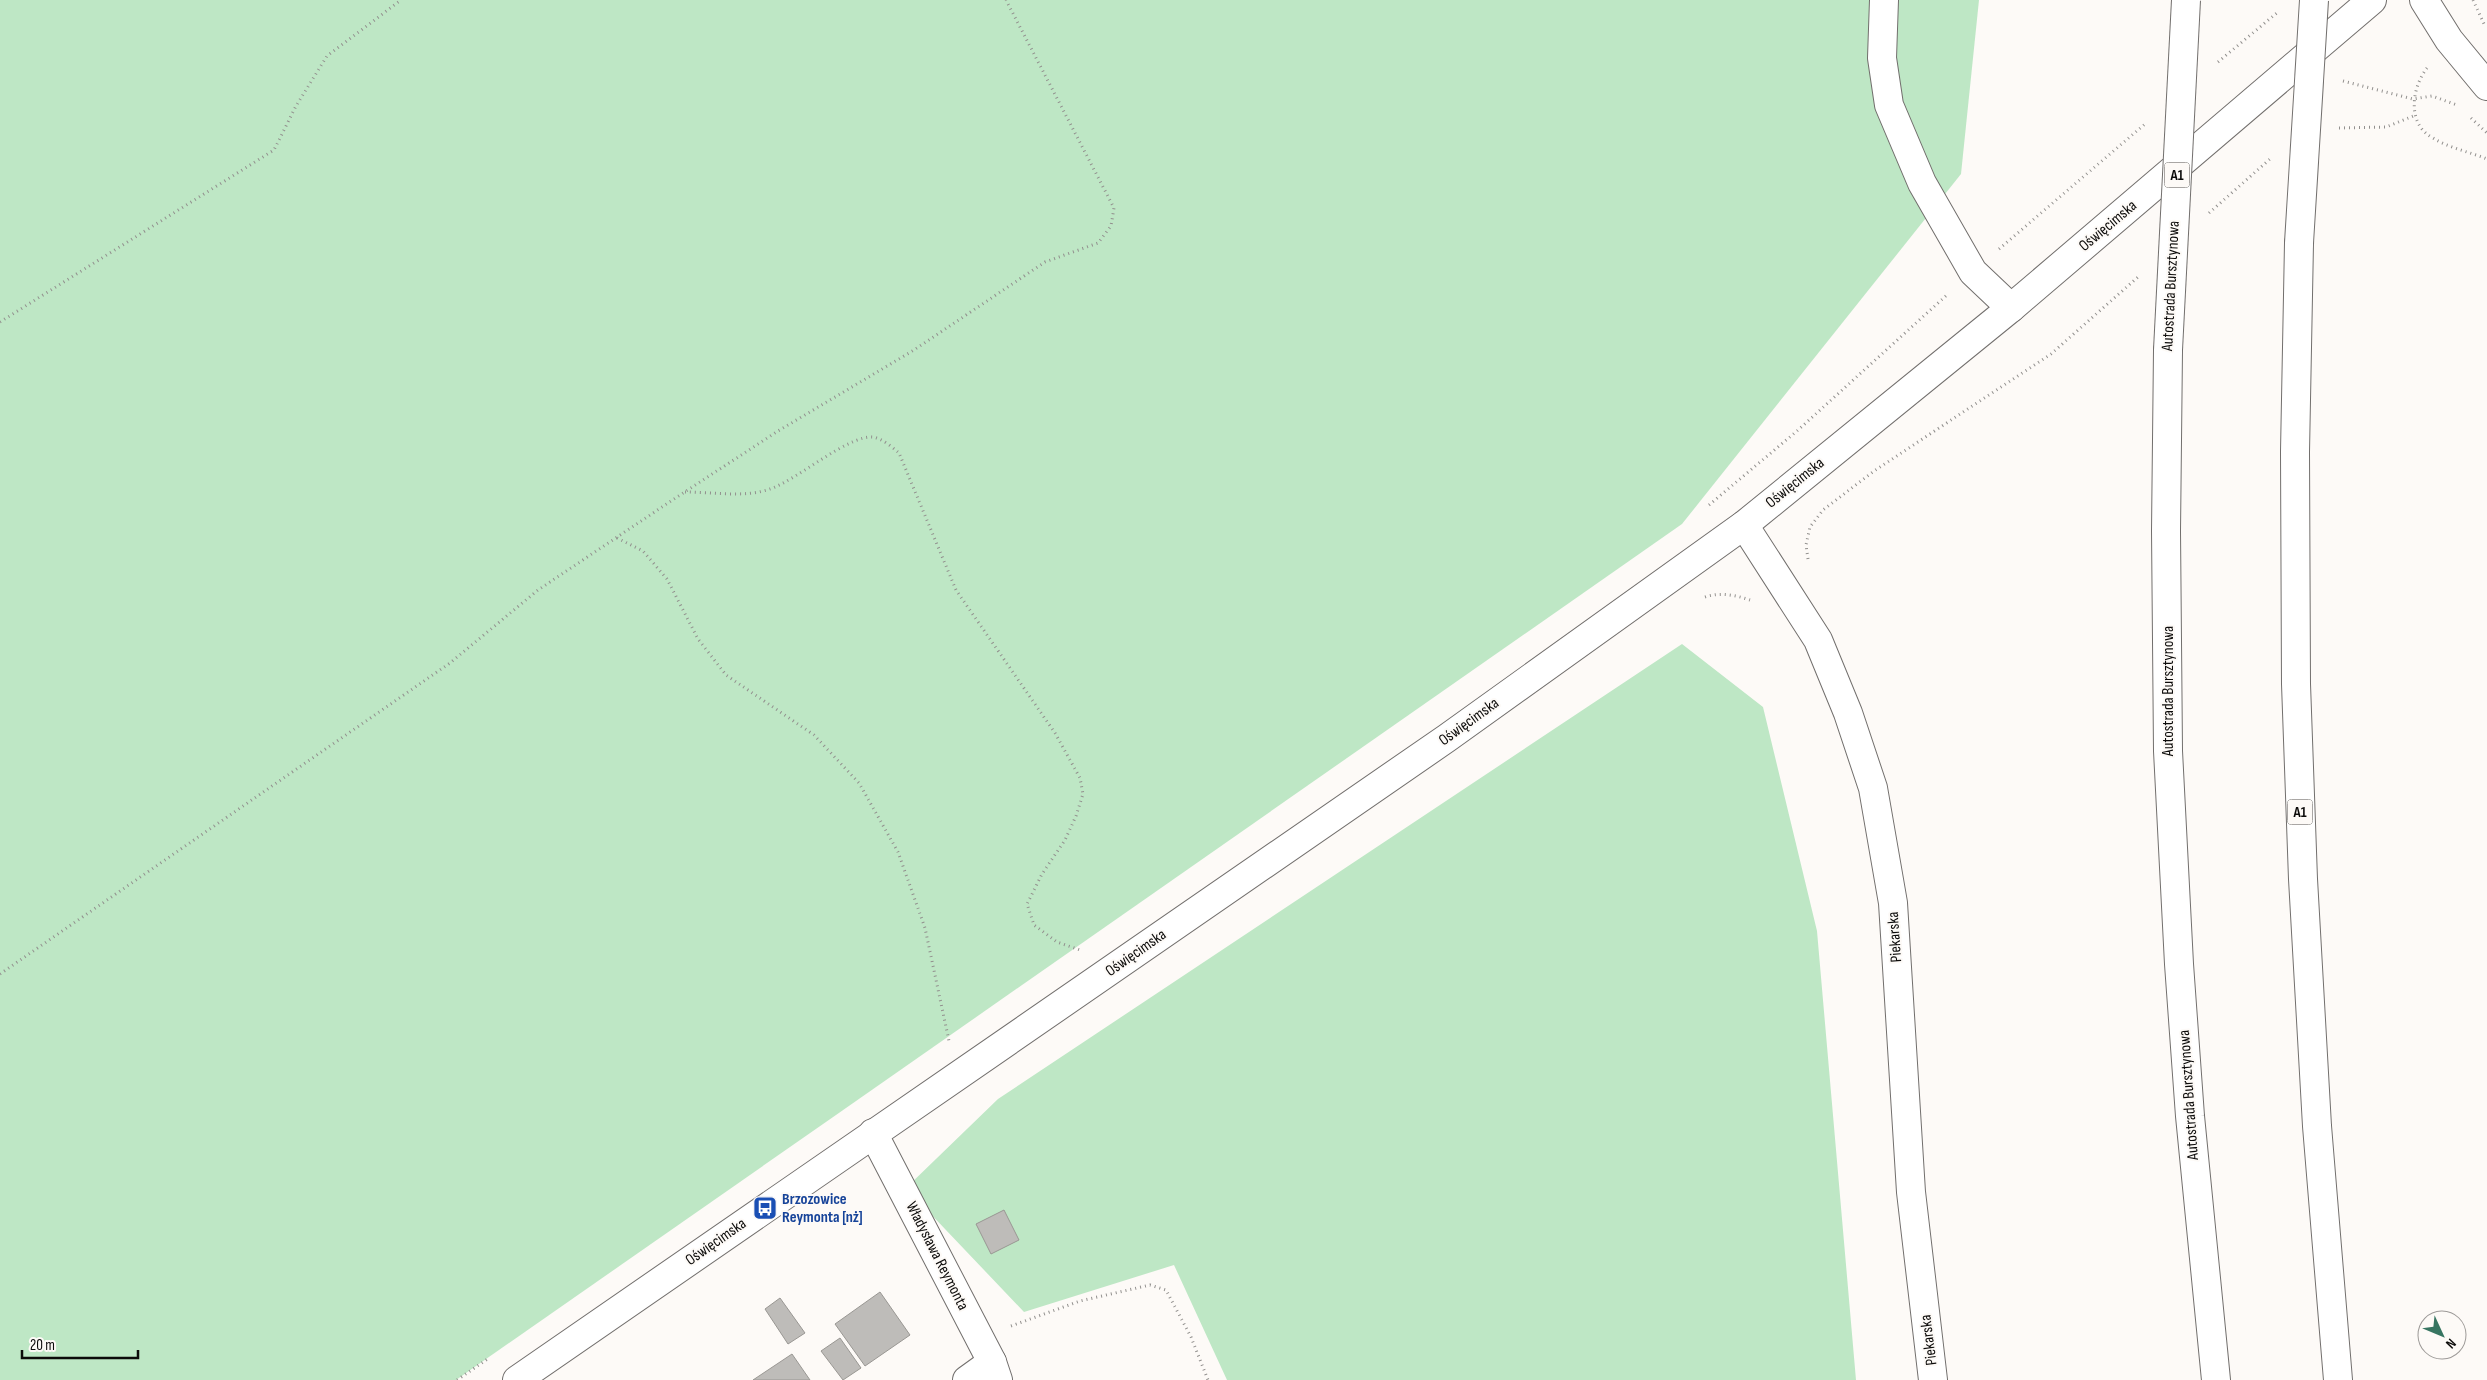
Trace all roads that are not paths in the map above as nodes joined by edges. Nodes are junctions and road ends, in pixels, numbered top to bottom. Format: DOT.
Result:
graph roads {
  1 [pos="1884,0"];
  2 [pos="2186,0"];
  3 [pos="2314,0"];
  4 [pos="2372,0"];
  5 [pos="2424,0"];
  6 [pos="2487,86"];
  7 [pos="2012,308"];
  8 [pos="1744,525"];
  9 [pos="873,1133"];
  10 [pos="995,1371"];
  11 [pos="517,1380"];
  12 [pos="967,1380"];
  13 [pos="1933,1380"];
  14 [pos="2216,1380"];
  15 [pos="2338,1380"];
  1 -- 7 [label="main road"];
  2 -- 14 [label="main road, Autostrada Bursztynowa / A1, bridge"];
  3 -- 15 [label="main road, A1, bridge"];
  4 -- 7 [label="main road, Oświęcimska"];
  5 -- 6 [label="main road"];
  7 -- 8 [label="main road, Oświęcimska"];
  8 -- 9 [label="main road, Oświęcimska"];
  8 -- 13 [label="main road, Piekarska"];
  9 -- 10 [label="main road, Władysława Reymonta"];
  9 -- 11 [label="main road, Oświęcimska"];
  10 -- 12 [label="main road"];
}
